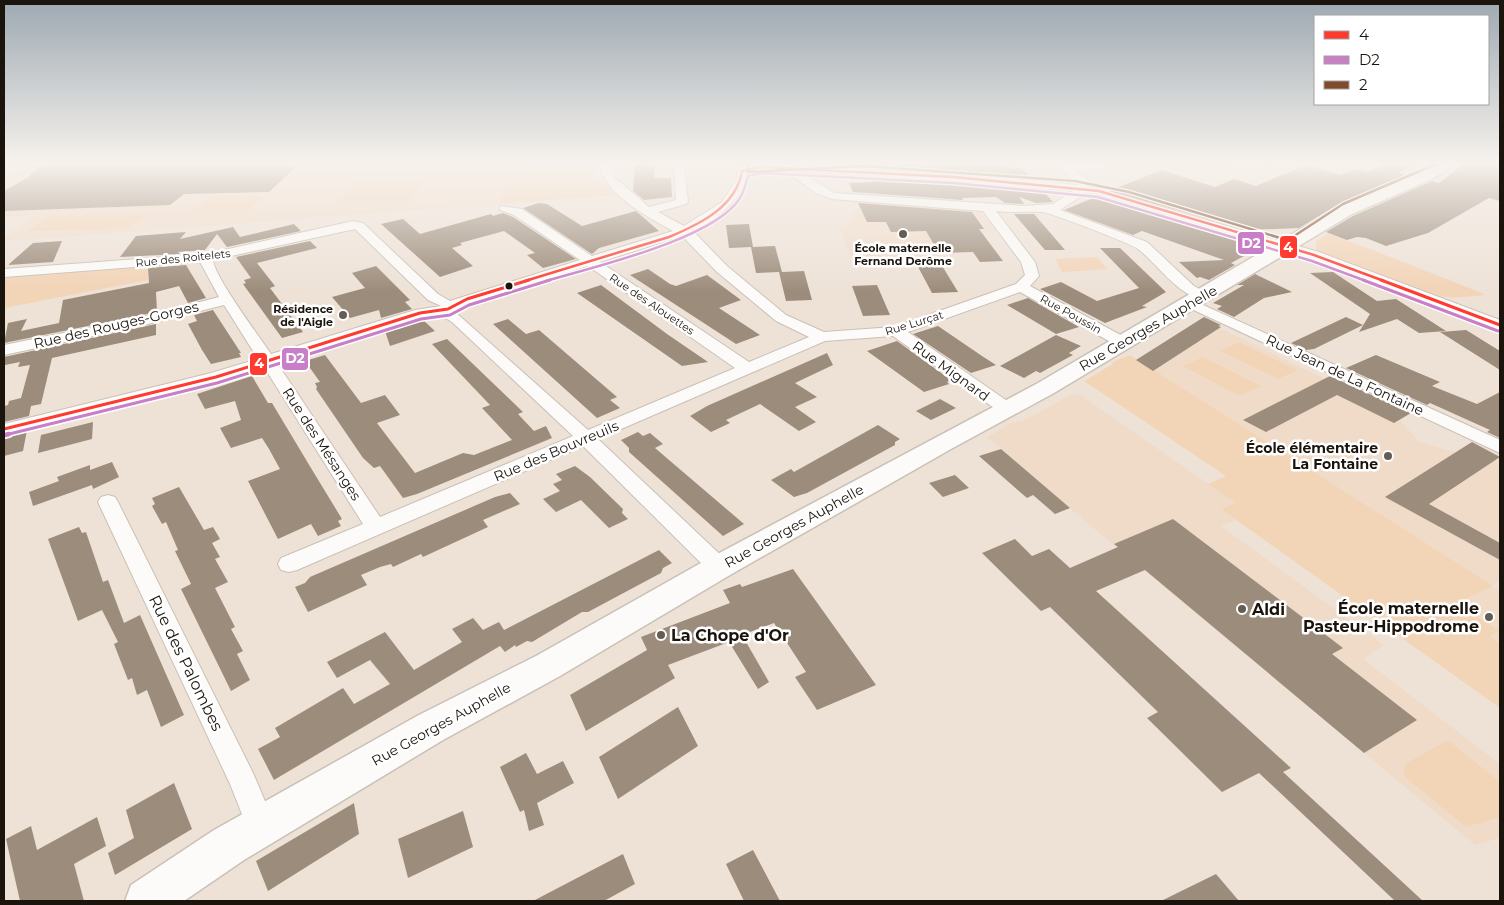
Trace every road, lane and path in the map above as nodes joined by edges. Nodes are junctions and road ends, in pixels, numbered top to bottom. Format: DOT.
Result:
graph roads {
  1 [pos="642,206"];
  2 [pos="666,206"];
  3 [pos="722,206"];
  4 [pos="964,206"];
  5 [pos="1055,206"];
  6 [pos="1155,206"];
  7 [pos="1355,206"];
  8 [pos="504,208"];
  9 [pos="987,208"];
  10 [pos="1047,209"];
  11 [pos="648,211"];
  12 [pos="360,226"];
  13 [pos="682,232"];
  14 [pos="1288,246"];
  15 [pos="206,258"];
  16 [pos="588,262"];
  17 [pos="4,273"];
  18 [pos="1021,287"];
  19 [pos="1191,294"];
  20 [pos="228,299"];
  21 [pos="443,306"];
  22 [pos="1500,325"];
  23 [pos="896,331"];
  24 [pos="822,337"];
  25 [pos="1122,342"];
  26 [pos="4,350"];
  27 [pos="268,361"];
  28 [pos="749,370"];
  29 [pos="1007,409"];
  30 [pos="4,429"];
  31 [pos="586,438"];
  32 [pos="1500,447"];
  33 [pos="108,502"];
  34 [pos="376,528"];
  35 [pos="289,564"];
  36 [pos="719,567"];
  37 [pos="261,827"];
  38 [pos="147,901"];
  1 -- 11 [label="street"];
  2 -- 11 [label="street"];
  3 -- 13 [label="street"];
  4 -- 9 [label="street"];
  5 -- 10 [label="street"];
  6 -- 14 [label="street"];
  7 -- 14 [label="street, Rue Georges Auphelle"];
  8 -- 16 [label="street, Rue des Alouettes"];
  9 -- 10 [label="street"];
  9 -- 18 [label="street"];
  10 -- 19 [label="street, Rue Jean de La Fontaine"];
  11 -- 13 [label="street, Rue Lurçat"];
  12 -- 15 [label="street, Rue des Roitelets"];
  12 -- 21 [label="street"];
  13 -- 16 [label="street"];
  13 -- 24 [label="street, Rue Lurçat"];
  14 -- 19 [label="street, Rue Georges Auphelle"];
  14 -- 22 [label="street"];
  15 -- 17 [label="street, Rue des Roitelets"];
  15 -- 20 [label="street, Rue des Mésanges"];
  16 -- 21 [label="street"];
  16 -- 28 [label="street, Rue des Alouettes"];
  18 -- 23 [label="street, Rue Lurçat"];
  18 -- 25 [label="street, Rue Poussin"];
  19 -- 25 [label="street, Rue Georges Auphelle"];
  19 -- 32 [label="street, Rue Jean de La Fontaine"];
  20 -- 26 [label="street, Rue des Rouges-Gorges"];
  20 -- 27 [label="street, Rue des Mésanges"];
  21 -- 27 [label="street"];
  21 -- 31 [label="street"];
  23 -- 24 [label="street, Rue Lurçat"];
  23 -- 29 [label="street, Rue Mignard"];
  24 -- 28 [label="street, Rue des Bouvreuils"];
  25 -- 29 [label="street, Rue Georges Auphelle"];
  27 -- 30 [label="street"];
  27 -- 34 [label="street, Rue des Mésanges"];
  28 -- 31 [label="street, Rue des Bouvreuils"];
  29 -- 36 [label="street, Rue Georges Auphelle"];
  31 -- 34 [label="street, Rue des Bouvreuils"];
  31 -- 36 [label="street"];
  33 -- 37 [label="street, Rue des Palombes"];
  34 -- 35 [label="street, Rue des Bouvreuils"];
  36 -- 37 [label="street, Rue Georges Auphelle"];
  37 -- 38 [label="street, Rue Georges Auphelle"];
}
